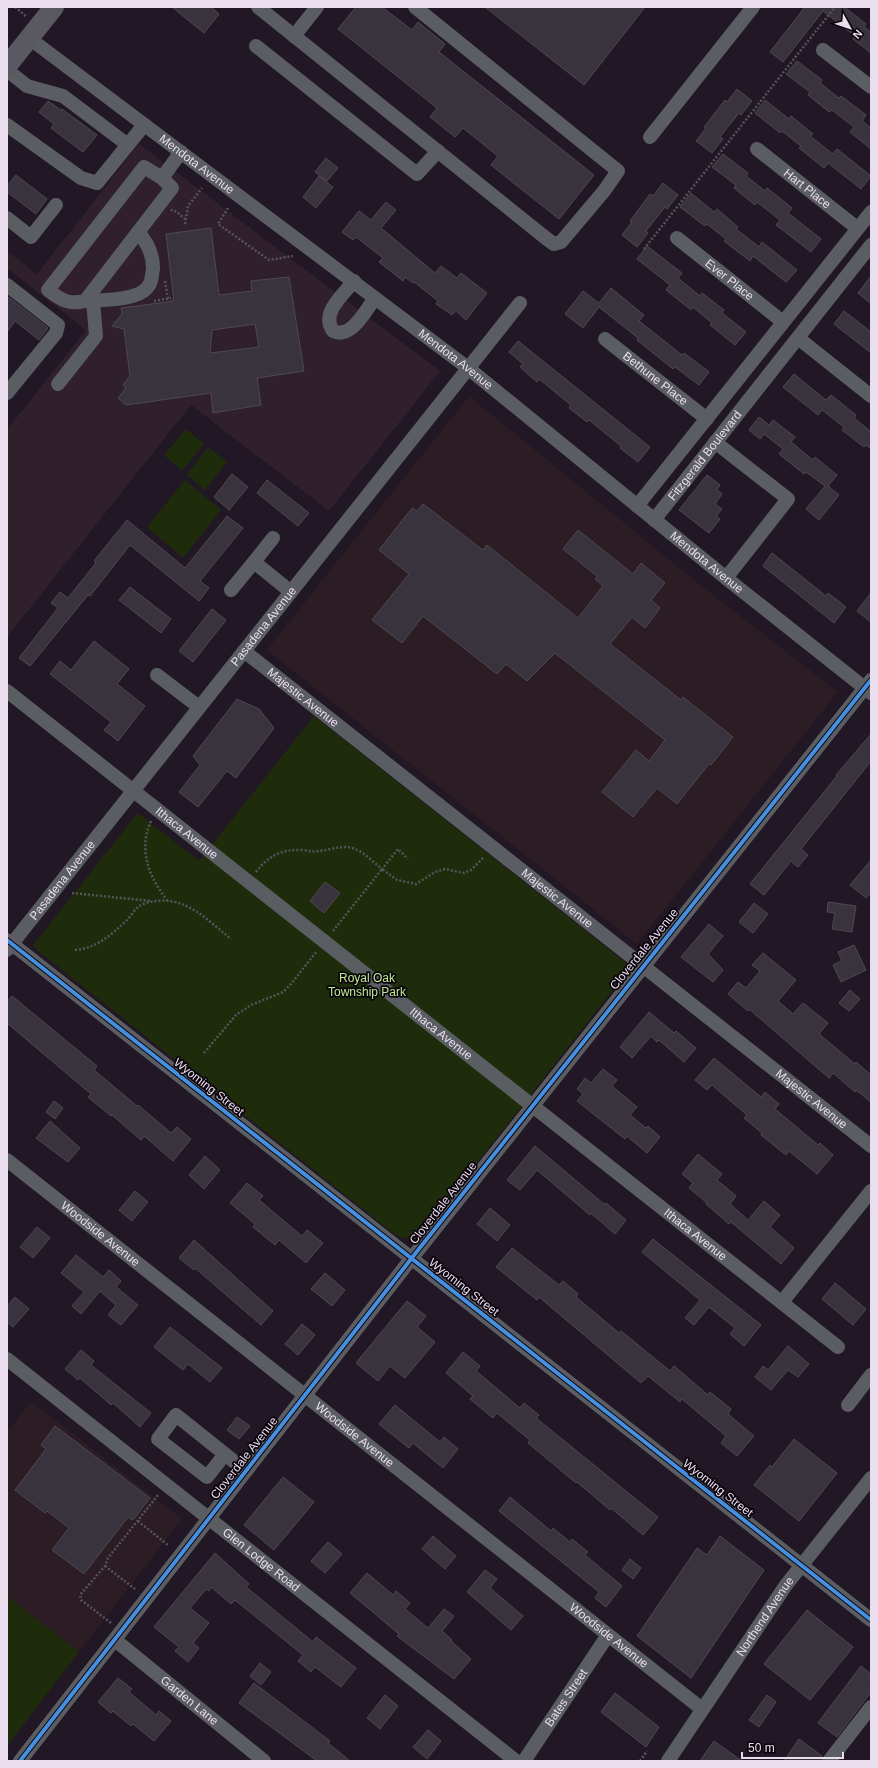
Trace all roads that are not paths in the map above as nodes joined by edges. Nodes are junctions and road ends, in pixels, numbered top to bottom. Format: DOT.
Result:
graph roads {
  1 [pos="54,7"];
  2 [pos="258,7"];
  3 [pos="317,7"];
  4 [pos="415,7"];
  5 [pos="753,7"];
  6 [pos="294,36"];
  7 [pos="29,38"];
  8 [pos="256,46"];
  9 [pos="824,50"];
  10 [pos="7,66"];
  11 [pos="7,70"];
  12 [pos="871,87"];
  13 [pos="144,125"];
  14 [pos="7,126"];
  15 [pos="650,137"];
  16 [pos="128,145"];
  17 [pos="757,149"];
  18 [pos="438,151"];
  19 [pos="181,152"];
  20 [pos="162,178"];
  21 [pos="56,205"];
  22 [pos="871,212"];
  23 [pos="7,218"];
  24 [pos="858,228"];
  25 [pos="138,232"];
  26 [pos="677,238"];
  27 [pos="871,245"];
  28 [pos="820,276"];
  29 [pos="354,281"];
  30 [pos="7,285"];
  31 [pos="836,289"];
  32 [pos="375,298"];
  33 [pos="89,301"];
  34 [pos="520,304"];
  35 [pos="783,322"];
  36 [pos="605,338"];
  37 [pos="798,338"];
  38 [pos="468,368"];
  39 [pos="739,378"];
  40 [pos="58,384"];
  41 [pos="756,390"];
  42 [pos="7,394"];
  43 [pos="871,396"];
  44 [pos="707,419"];
  45 [pos="715,442"];
  46 [pos="637,506"];
  47 [pos="654,520"];
  48 [pos="273,538"];
  49 [pos="254,562"];
  50 [pos="726,578"];
  51 [pos="231,590"];
  52 [pos="291,592"];
  53 [pos="244,651"];
  54 [pos="157,675"];
  55 [pos="869,687"];
  56 [pos="7,691"];
  57 [pos="199,707"];
  58 [pos="133,790"];
  59 [pos="8,944"];
  60 [pos="643,966"];
  61 [pos="533,1106"];
  62 [pos="871,1146"];
  63 [pos="7,1160"];
  64 [pos="871,1191"];
  65 [pos="411,1259"];
  66 [pos="782,1302"];
  67 [pos="838,1347"];
  68 [pos="7,1359"];
  69 [pos="871,1376"];
  70 [pos="305,1396"];
  71 [pos="848,1405"];
  72 [pos="225,1454"];
  73 [pos="246,1471"];
  74 [pos="871,1478"];
  75 [pos="209,1518"];
  76 [pos="800,1566"];
  77 [pos="871,1620"];
  78 [pos="608,1635"];
  79 [pos="114,1640"];
  80 [pos="871,1707"];
  81 [pos="702,1709"];
  82 [pos="20,1761"];
  83 [pos="264,1761"];
  84 [pos="516,1761"];
  85 [pos="524,1761"];
  86 [pos="668,1761"];
  87 [pos="829,1761"];
  1 -- 7 [label="highway"];
  2 -- 6 [label="street"];
  3 -- 6 [label="street"];
  4 -- 18 [label="street"];
  5 -- 15 [label="street"];
  6 -- 18 [label="street"];
  7 -- 10 [label="highway"];
  7 -- 13 [label="street, Mendota Avenue"];
  8 -- 18 [label="street"];
  9 -- 12 [label="street"];
  11 -- 16 [label="street"];
  13 -- 16 [label="street"];
  13 -- 19 [label="street, Mendota Avenue"];
  14 -- 16 [label="street"];
  17 -- 24 [label="street, Hart Place"];
  19 -- 20 [label="street"];
  19 -- 29 [label="street, Mendota Avenue"];
  20 -- 25 [label="street"];
  20 -- 33 [label="street"];
  21 -- 23 [label="street"];
  22 -- 24 [label="street, Fitzgerald Boulevard"];
  24 -- 28 [label="street, Fitzgerald Boulevard"];
  25 -- 33 [label="street"];
  25 -- 33 [label="street"];
  26 -- 35 [label="street, Ever Place"];
  27 -- 31 [label="street, Fitzgerald Boulevard"];
  28 -- 31 [label="street"];
  28 -- 35 [label="street, Fitzgerald Boulevard"];
  29 -- 32 [label="street, Mendota Avenue"];
  29 -- 32 [label="street"];
  30 -- 42 [label="street"];
  31 -- 37 [label="street, Fitzgerald Boulevard"];
  32 -- 38 [label="street, Mendota Avenue"];
  33 -- 40 [label="street"];
  34 -- 38 [label="street, Pasadena Avenue"];
  35 -- 39 [label="street, Fitzgerald Boulevard"];
  36 -- 44 [label="street, Bethune Place"];
  37 -- 41 [label="street, Fitzgerald Boulevard"];
  37 -- 43 [label="street"];
  38 -- 46 [label="street, Mendota Avenue"];
  38 -- 52 [label="street, Pasadena Avenue"];
  39 -- 41 [label="street"];
  39 -- 44 [label="street, Fitzgerald Boulevard"];
  41 -- 45 [label="street, Fitzgerald Boulevard"];
  44 -- 46 [label="street, Fitzgerald Boulevard"];
  45 -- 47 [label="street, Fitzgerald Boulevard"];
  45 -- 50 [label="street"];
  46 -- 47 [label="street, Mendota Avenue"];
  47 -- 50 [label="street, Mendota Avenue"];
  48 -- 49 [label="street"];
  49 -- 51 [label="street"];
  49 -- 52 [label="street"];
  50 -- 55 [label="street, Mendota Avenue"];
  52 -- 53 [label="street, Pasadena Avenue"];
  53 -- 57 [label="street, Pasadena Avenue"];
  53 -- 60 [label="street, Majestic Avenue"];
  54 -- 57 [label="street"];
  55 -- 60 [label="street, Cloverdale Avenue"];
  56 -- 58 [label="street, Ithaca Avenue"];
  57 -- 58 [label="street, Pasadena Avenue"];
  58 -- 59 [label="street, Pasadena Avenue"];
  58 -- 61 [label="street, Ithaca Avenue"];
  59 -- 65 [label="street, Wyoming Street"];
  60 -- 61 [label="street, Cloverdale Avenue"];
  60 -- 62 [label="street, Majestic Avenue"];
  61 -- 65 [label="street, Cloverdale Avenue"];
  61 -- 66 [label="street, Ithaca Avenue"];
  63 -- 70 [label="street, Woodside Avenue"];
  64 -- 66 [label="street"];
  65 -- 70 [label="street, Cloverdale Avenue"];
  65 -- 76 [label="street, Wyoming Street"];
  66 -- 67 [label="street, Ithaca Avenue"];
  68 -- 75 [label="street, Glen Lodge Road"];
  69 -- 71 [label="street"];
  70 -- 73 [label="street, Cloverdale Avenue"];
  70 -- 78 [label="street, Woodside Avenue"];
  72 -- 72 [label="street"];
  72 -- 73 [label="street"];
  73 -- 75 [label="street, Cloverdale Avenue"];
  74 -- 76 [label="street, Northend Avenue"];
  75 -- 79 [label="street, Cloverdale Avenue"];
  75 -- 84 [label="street, Glen Lodge Road"];
  76 -- 77 [label="street, Wyoming Street"];
  76 -- 81 [label="street, Northend Avenue"];
  78 -- 81 [label="street, Woodside Avenue"];
  78 -- 85 [label="street, Bates Street"];
  79 -- 82 [label="street, Cloverdale Avenue"];
  79 -- 83 [label="street, Garden Lane"];
  80 -- 87 [label="street"];
  81 -- 86 [label="street, Northend Avenue"];
}
